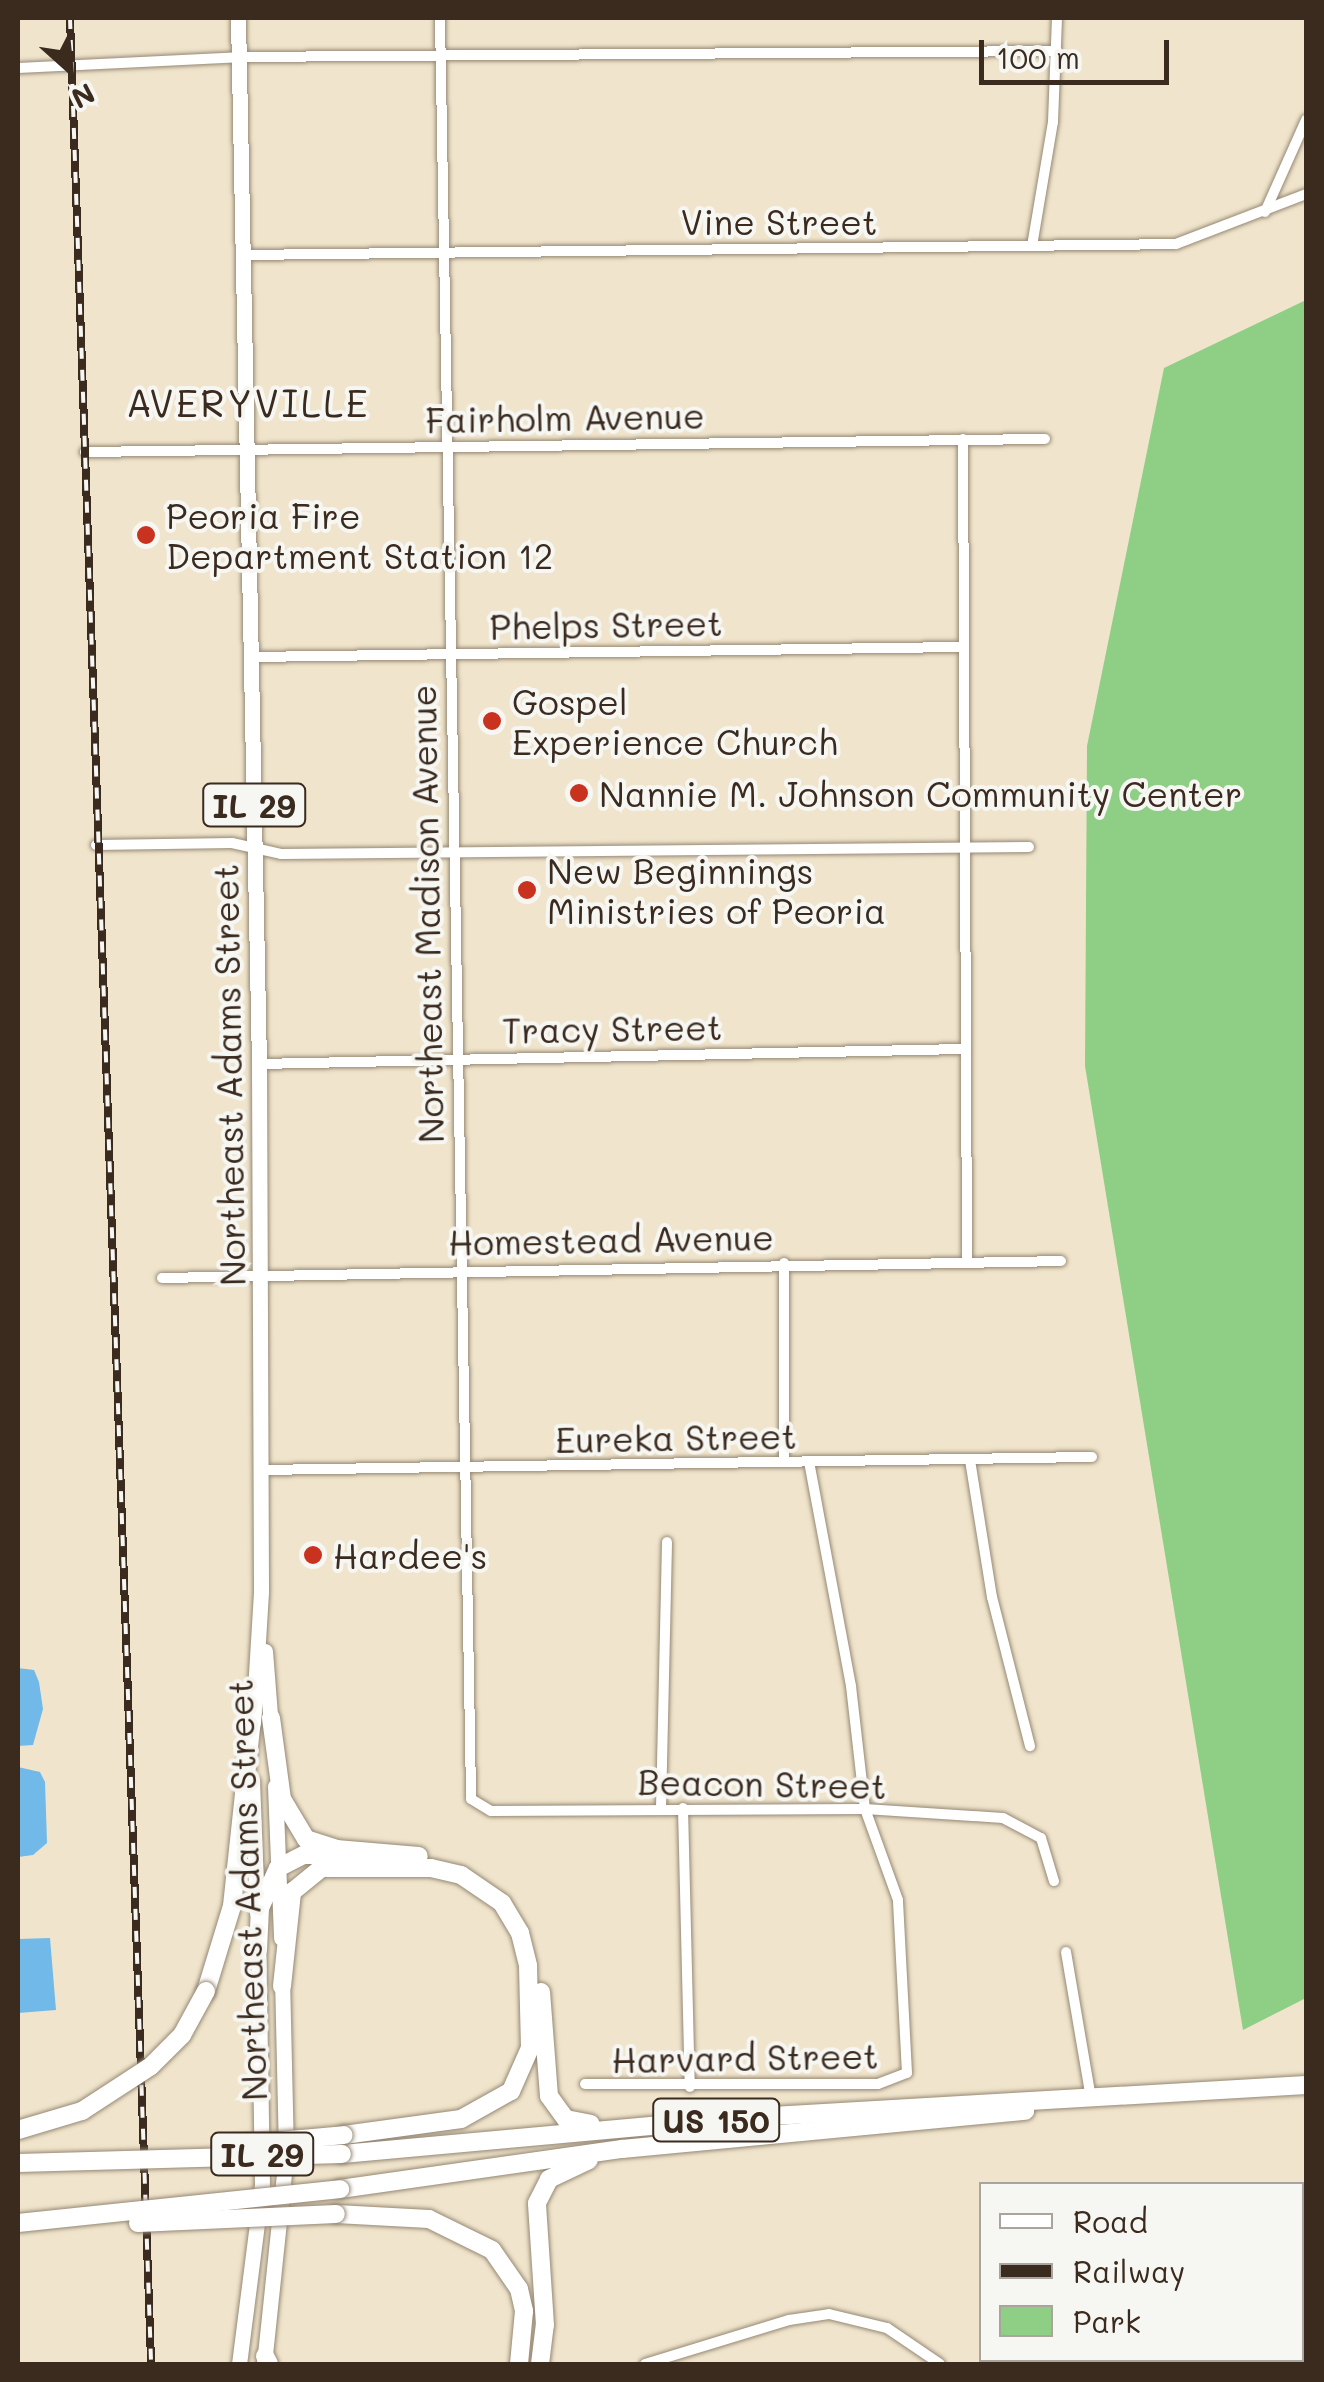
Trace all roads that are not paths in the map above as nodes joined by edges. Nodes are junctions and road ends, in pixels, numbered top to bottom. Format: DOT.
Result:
graph roads {
  1 [pos="238,18"];
  2 [pos="440,18"];
  3 [pos="1057,18"];
  4 [pos="1057,50"];
  5 [pos="442,55"];
  6 [pos="239,58"];
  7 [pos="18,68"];
  8 [pos="1306,120"];
  9 [pos="1306,194"];
  10 [pos="1265,212"];
  11 [pos="1032,246"];
  12 [pos="445,252"];
  13 [pos="242,255"];
  14 [pos="1046,438"];
  15 [pos="963,439"];
  16 [pos="448,446"];
  17 [pos="247,448"];
  18 [pos="85,452"];
  19 [pos="962,647"];
  20 [pos="451,654"];
  21 [pos="251,656"];
  22 [pos="96,845"];
  23 [pos="1029,847"];
  24 [pos="255,848"];
  25 [pos="966,848"];
  26 [pos="454,850"];
  27 [pos="966,1049"];
  28 [pos="455,1058"];
  29 [pos="259,1064"];
  30 [pos="967,1261"];
  31 [pos="1061,1261"];
  32 [pos="784,1263"];
  33 [pos="457,1270"];
  34 [pos="260,1275"];
  35 [pos="162,1278"];
  36 [pos="1092,1457"];
  37 [pos="970,1460"];
  38 [pos="784,1462"];
  39 [pos="809,1462"];
  40 [pos="460,1468"];
  41 [pos="261,1470"];
  42 [pos="667,1542"];
  43 [pos="262,1715"];
  44 [pos="1030,1746"];
  45 [pos="478,1808"];
  46 [pos="662,1808"];
  47 [pos="683,1808"];
  48 [pos="865,1809"];
  49 [pos="419,1856"];
  50 [pos="278,1868"];
  51 [pos="1054,1881"];
  52 [pos="258,1950"];
  53 [pos="1066,1952"];
  54 [pos="282,1986"];
  55 [pos="584,2084"];
  56 [pos="1306,2084"];
  57 [pos="690,2086"];
  58 [pos="1092,2101"];
  59 [pos="676,2123"];
  60 [pos="18,2130"];
  61 [pos="684,2143"];
  62 [pos="343,2144"];
  63 [pos="18,2162"];
  64 [pos="18,2224"];
  65 [pos="266,2362"];
  66 [pos="240,2364"];
  67 [pos="519,2364"];
  68 [pos="540,2364"];
  69 [pos="644,2364"];
  70 [pos="940,2364"];
  1 -- 6 [label="main road, Northeast Adams Street / IL 29"];
  2 -- 5 [label="street, Northeast Madison Avenue"];
  3 -- 4 [label="street"];
  4 -- 5 [label="street"];
  4 -- 11 [label="street"];
  5 -- 6 [label="street"];
  5 -- 12 [label="street, Northeast Madison Avenue"];
  6 -- 7 [label="street"];
  6 -- 13 [label="main road, Northeast Adams Street / IL 29"];
  8 -- 10 [label="street"];
  9 -- 10 [label="street, Vine Street"];
  10 -- 11 [label="street, Vine Street"];
  11 -- 12 [label="street, Vine Street"];
  12 -- 13 [label="street, Vine Street"];
  12 -- 16 [label="street, Northeast Madison Avenue"];
  13 -- 17 [label="main road, Northeast Adams Street / IL 29"];
  14 -- 15 [label="street, Fairholm Avenue"];
  15 -- 16 [label="street, Fairholm Avenue"];
  15 -- 19 [label="street"];
  16 -- 17 [label="street, Fairholm Avenue"];
  16 -- 20 [label="street, Northeast Madison Avenue"];
  17 -- 18 [label="street, Fairholm Avenue"];
  17 -- 21 [label="main road, Northeast Adams Street / IL 29"];
  19 -- 20 [label="street, Phelps Street"];
  19 -- 25 [label="street"];
  20 -- 21 [label="street, Phelps Street"];
  20 -- 26 [label="street, Northeast Madison Avenue"];
  21 -- 24 [label="main road, Northeast Adams Street / IL 29"];
  22 -- 24 [label="street"];
  23 -- 25 [label="street"];
  24 -- 26 [label="street"];
  24 -- 29 [label="main road, Northeast Adams Street / IL 29"];
  25 -- 26 [label="street"];
  25 -- 27 [label="street"];
  26 -- 28 [label="street, Northeast Madison Avenue"];
  27 -- 28 [label="street, Tracy Street"];
  27 -- 30 [label="street"];
  28 -- 29 [label="street, Tracy Street"];
  28 -- 33 [label="street, Northeast Madison Avenue"];
  29 -- 34 [label="main road, Northeast Adams Street / IL 29"];
  30 -- 31 [label="street, Homestead Avenue"];
  30 -- 32 [label="street, Homestead Avenue"];
  32 -- 33 [label="street, Homestead Avenue"];
  32 -- 38 [label="street"];
  33 -- 34 [label="street, Homestead Avenue"];
  33 -- 40 [label="street, Northeast Madison Avenue"];
  34 -- 35 [label="street, Homestead Avenue"];
  34 -- 41 [label="main road, Northeast Adams Street / IL 29"];
  36 -- 37 [label="street, Eureka Street"];
  37 -- 39 [label="street, Eureka Street"];
  37 -- 44 [label="street"];
  38 -- 39 [label="street, Eureka Street"];
  38 -- 40 [label="street, Eureka Street"];
  39 -- 48 [label="street"];
  40 -- 41 [label="street, Eureka Street"];
  40 -- 45 [label="street, Northeast Madison Avenue"];
  41 -- 43 [label="main road, Northeast Adams Street / IL 29"];
  42 -- 46 [label="street"];
  43 -- 49 [label="highway"];
  43 -- 50 [label="main road, Northeast Adams Street / IL 29"];
  43 -- 52 [label="main road, Northeast Adams Street / IL 29"];
  43 -- 60 [label="highway, bridge"];
  45 -- 46 [label="street, Beacon Street"];
  46 -- 47 [label="street, Beacon Street"];
  47 -- 48 [label="street, Beacon Street"];
  47 -- 57 [label="street"];
  48 -- 51 [label="street, Beacon Street"];
  48 -- 57 [label="street, Harvard Street"];
  49 -- 50 [label="highway"];
  49 -- 59 [label="highway"];
  50 -- 52 [label="highway"];
  50 -- 54 [label="main road, Northeast Adams Street / IL 29"];
  52 -- 66 [label="main road, Northeast Adams Street / IL 29"];
  53 -- 58 [label="street"];
  54 -- 62 [label="highway"];
  54 -- 65 [label="main road, Northeast Adams Street / IL 29"];
  55 -- 57 [label="street, Harvard Street"];
  56 -- 58 [label="highway, US 150"];
  58 -- 59 [label="highway, US 150"];
  58 -- 61 [label="highway, US 150"];
  59 -- 62 [label="highway, US 150"];
  61 -- 64 [label="highway, US 150, bridge"];
  61 -- 68 [label="highway"];
  62 -- 63 [label="highway, US 150, bridge"];
  64 -- 67 [label="highway, bridge"];
  69 -- 70 [label="street"];
}
